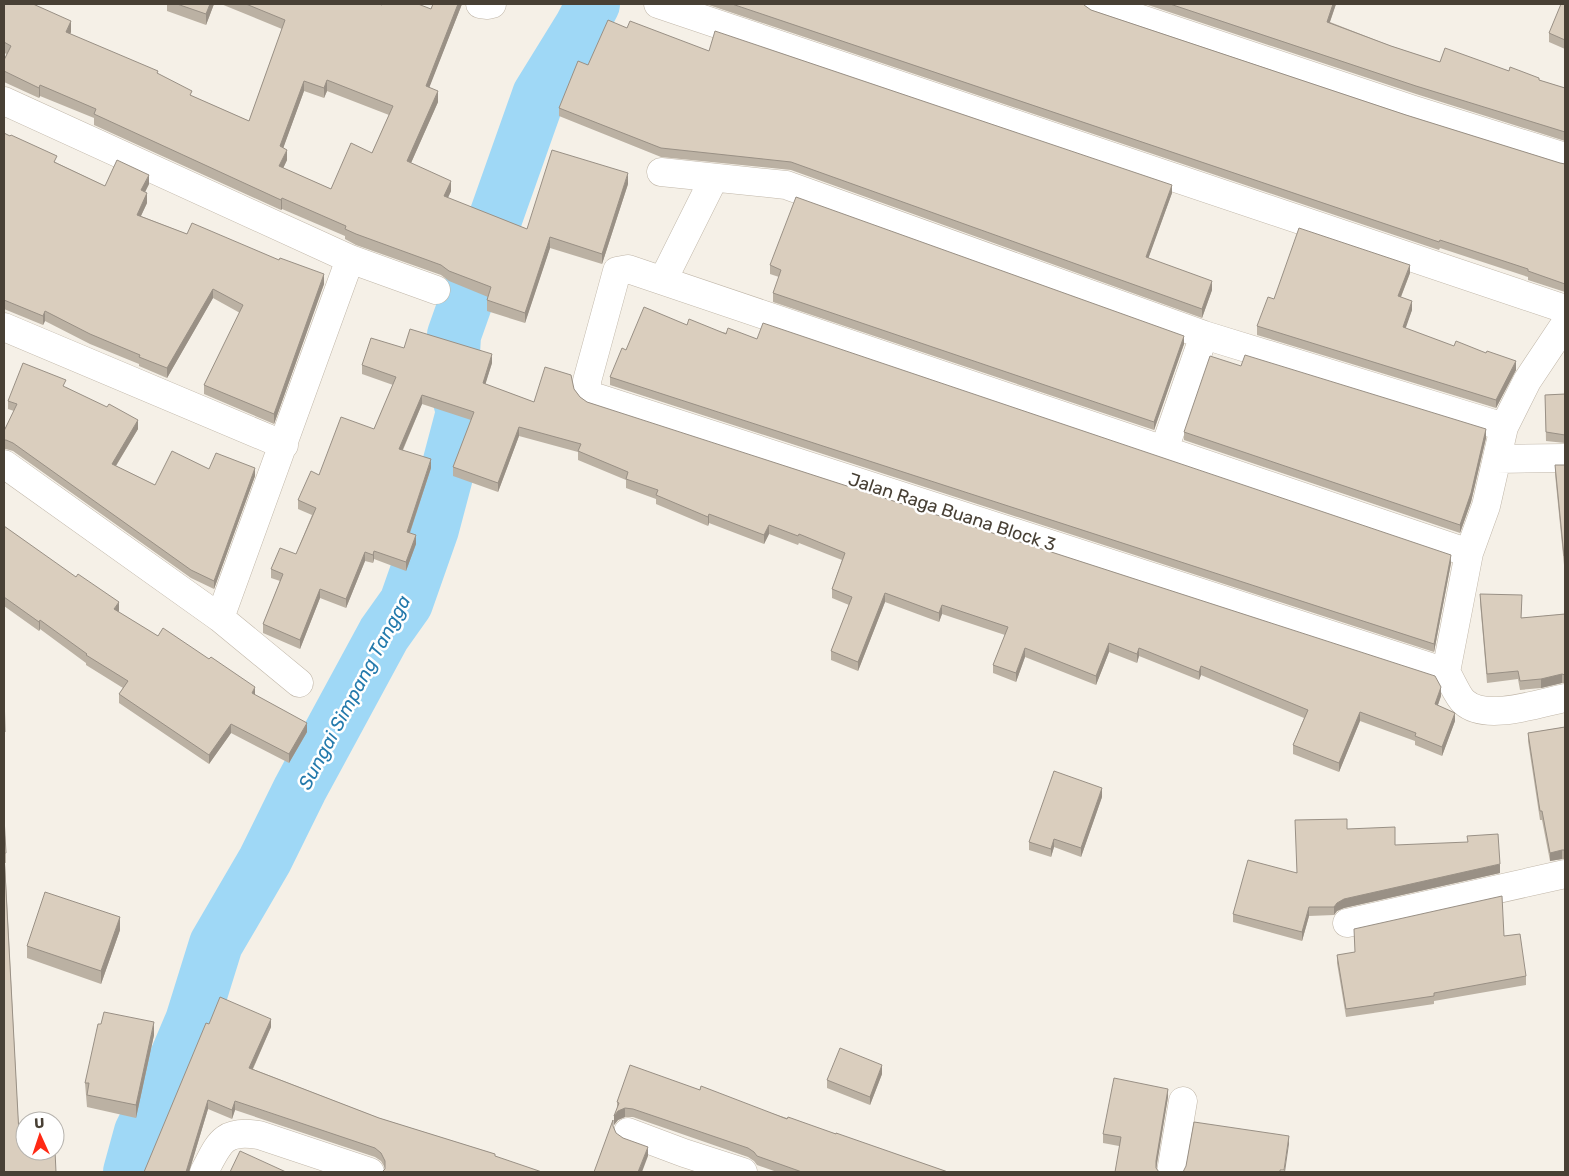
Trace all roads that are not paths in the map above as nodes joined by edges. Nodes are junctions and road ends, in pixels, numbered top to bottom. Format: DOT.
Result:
graph roads {
  1 [pos="480,4"];
  2 [pos="492,4"];
  3 [pos="658,4"];
  4 [pos="1096,4"];
  5 [pos="4,101"];
  6 [pos="1565,157"];
  7 [pos="661,172"];
  8 [pos="714,178"];
  9 [pos="350,259"];
  10 [pos="663,280"];
  11 [pos="436,290"];
  12 [pos="1565,309"];
  13 [pos="1565,324"];
  14 [pos="4,327"];
  15 [pos="1204,335"];
  16 [pos="1504,427"];
  17 [pos="284,445"];
  18 [pos="1164,450"];
  19 [pos="1565,458"];
  20 [pos="1497,460"];
  21 [pos="4,464"];
  22 [pos="1469,554"];
  23 [pos="220,618"];
  24 [pos="1446,672"];
  25 [pos="299,683"];
  26 [pos="1565,698"];
  27 [pos="1565,874"];
  28 [pos="1346,923"];
  29 [pos="1183,1101"];
  30 [pos="628,1132"];
  31 [pos="680,1163"];
  32 [pos="204,1172"];
  33 [pos="370,1172"];
  34 [pos="743,1172"];
  35 [pos="1171,1172"];
  1 -- 2 [label="street"];
  3 -- 12 [label="street"];
  4 -- 6 [label="street"];
  5 -- 9 [label="street"];
  7 -- 8 [label="street"];
  8 -- 10 [label="street"];
  8 -- 15 [label="street"];
  9 -- 11 [label="street"];
  9 -- 17 [label="street"];
  10 -- 18 [label="street"];
  10 -- 24 [label="street, Jalan Raga Buana Block 3"];
  13 -- 16 [label="street"];
  14 -- 17 [label="street"];
  15 -- 16 [label="street"];
  15 -- 18 [label="street"];
  16 -- 20 [label="street"];
  17 -- 23 [label="street"];
  18 -- 22 [label="street"];
  19 -- 20 [label="street"];
  20 -- 22 [label="street"];
  21 -- 23 [label="street"];
  22 -- 24 [label="street"];
  23 -- 25 [label="street"];
  24 -- 26 [label="street"];
  27 -- 28 [label="street"];
  29 -- 35 [label="street"];
  30 -- 31 [label="street"];
  31 -- 34 [label="street"];
  32 -- 33 [label="street"];
}
